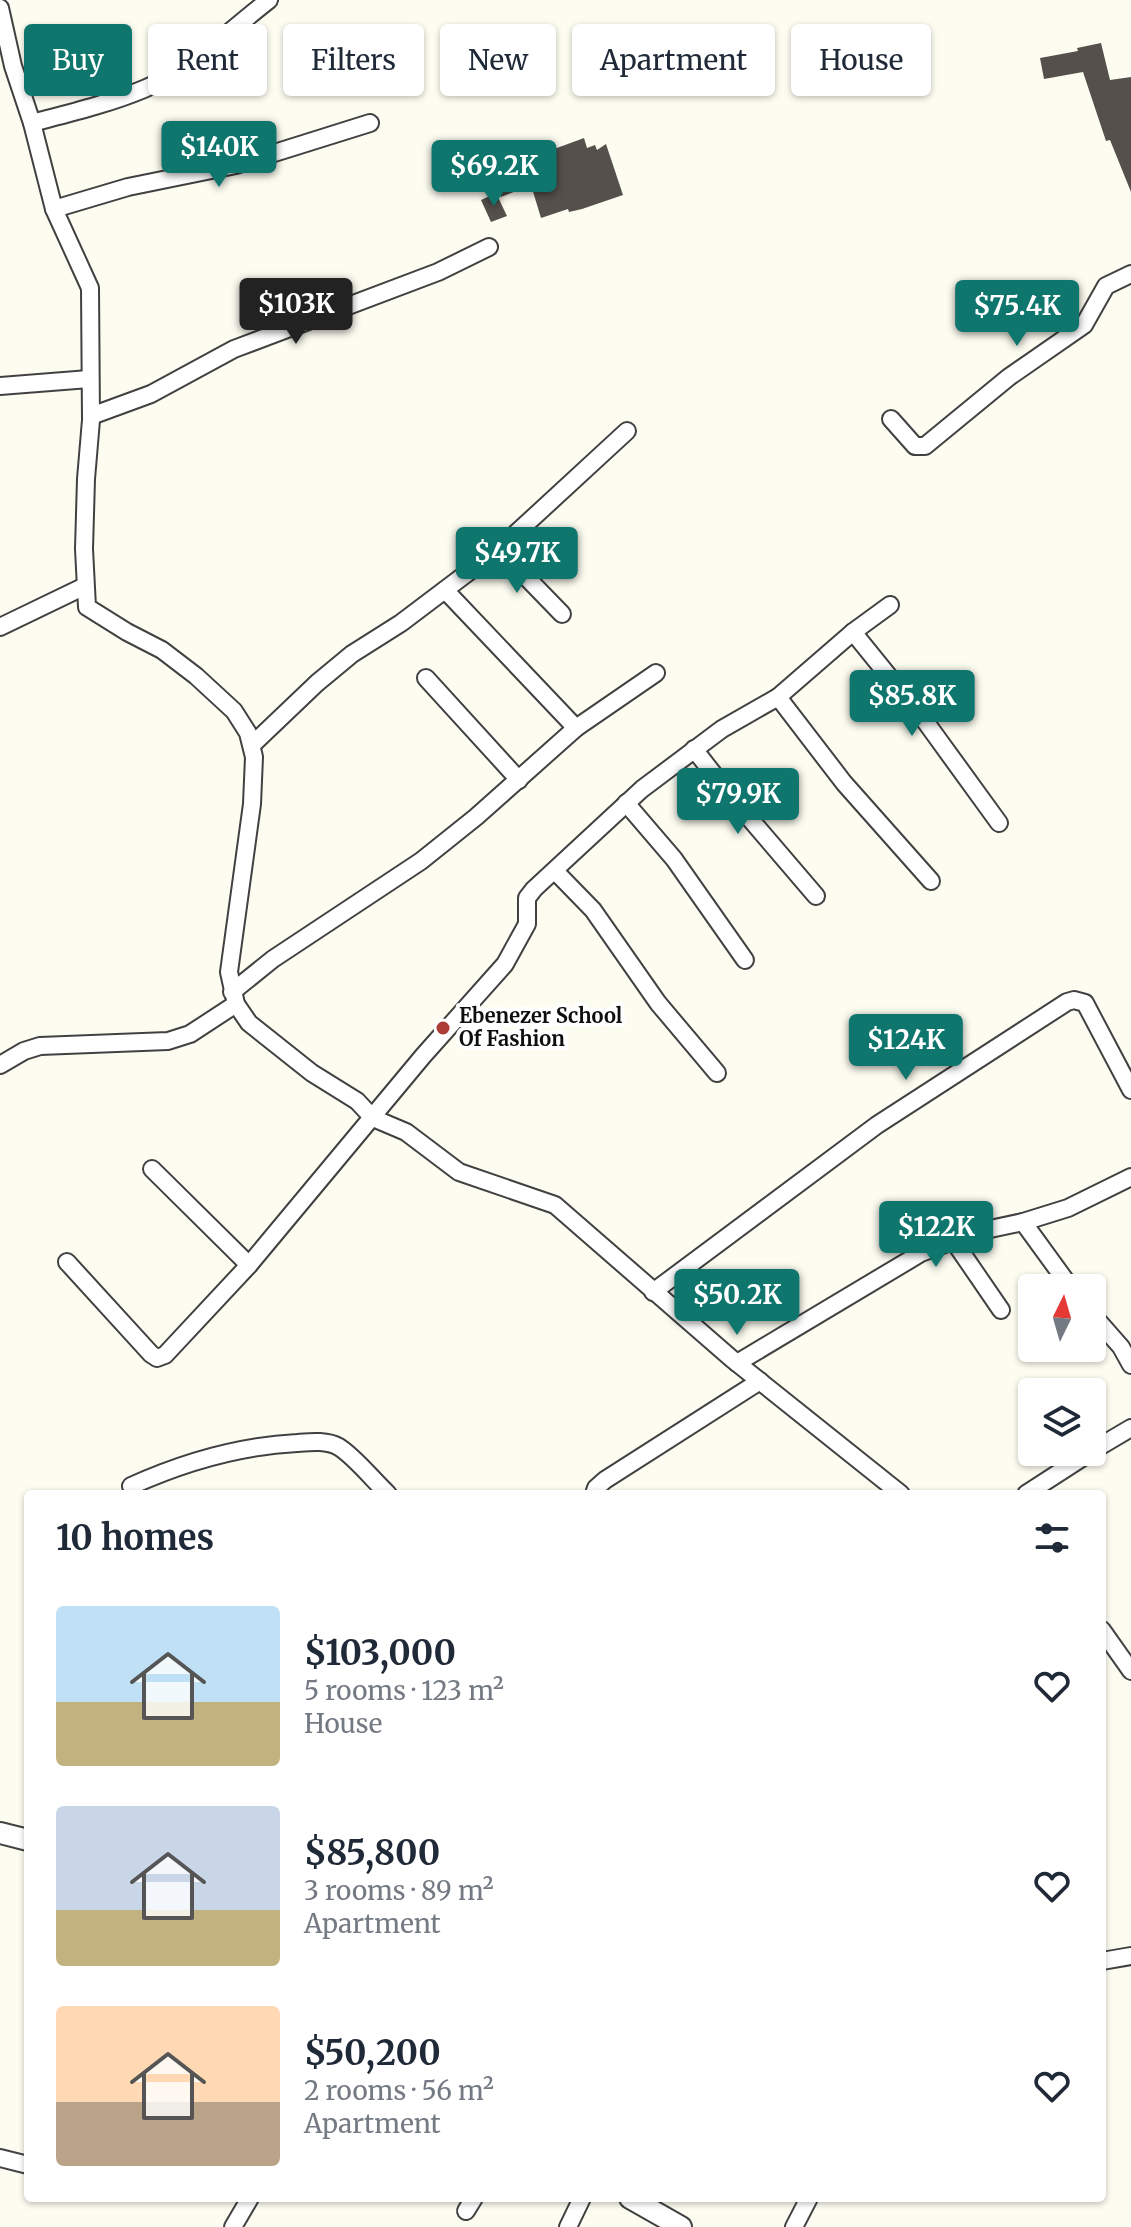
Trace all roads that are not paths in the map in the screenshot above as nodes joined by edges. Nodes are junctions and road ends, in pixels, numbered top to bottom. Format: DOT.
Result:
graph roads {
  1 [pos="269,0"];
  2 [pos="0,8"];
  3 [pos="32,123"];
  4 [pos="370,123"];
  5 [pos="54,209"];
  6 [pos="489,247"];
  7 [pos="1131,274"];
  8 [pos="89,379"];
  9 [pos="0,386"];
  10 [pos="91,416"];
  11 [pos="891,419"];
  12 [pos="627,431"];
  13 [pos="499,549"];
  14 [pos="85,586"];
  15 [pos="445,590"];
  16 [pos="890,605"];
  17 [pos="562,614"];
  18 [pos="0,627"];
  19 [pos="853,632"];
  20 [pos="656,673"];
  21 [pos="426,678"];
  22 [pos="778,697"];
  23 [pos="576,728"];
  24 [pos="252,745"];
  25 [pos="694,749"];
  26 [pos="519,780"];
  27 [pos="626,803"];
  28 [pos="999,823"];
  29 [pos="555,871"];
  30 [pos="931,881"];
  31 [pos="816,896"];
  32 [pos="745,960"];
  33 [pos="234,998"];
  34 [pos="0,1065"];
  35 [pos="717,1073"];
  36 [pos="1131,1090"];
  37 [pos="373,1118"];
  38 [pos="152,1169"];
  39 [pos="1131,1177"];
  40 [pos="1023,1222"];
  41 [pos="953,1240"];
  42 [pos="67,1262"];
  43 [pos="249,1265"];
  44 [pos="1061,1274"];
  45 [pos="653,1292"];
  46 [pos="1001,1310"];
  47 [pos="1106,1329"];
  48 [pos="737,1363"];
  49 [pos="1131,1365"];
  50 [pos="760,1381"];
  51 [pos="1131,1428"];
  52 [pos="1106,1443"];
  53 [pos="1070,1466"];
  54 [pos="131,1486"];
  55 [pos="384,1490"];
  56 [pos="595,1490"];
  57 [pos="896,1490"];
  58 [pos="1032,1490"];
  59 [pos="1106,1641"];
  60 [pos="1131,1671"];
  61 [pos="0,1833"];
  62 [pos="24,1839"];
  63 [pos="1131,1956"];
  64 [pos="1106,1960"];
  65 [pos="0,2158"];
  66 [pos="24,2164"];
  67 [pos="248,2202"];
  68 [pos="580,2202"];
  69 [pos="637,2202"];
  70 [pos="807,2202"];
  71 [pos="233,2227"];
  72 [pos="568,2227"];
  73 [pos="681,2227"];
  74 [pos="794,2227"];
  1 -- 3 [label="street"];
  2 -- 3 [label="street"];
  3 -- 5 [label="street"];
  4 -- 5 [label="street"];
  5 -- 8 [label="street"];
  6 -- 10 [label="street"];
  7 -- 11 [label="street"];
  8 -- 9 [label="street"];
  8 -- 10 [label="street"];
  10 -- 14 [label="street"];
  12 -- 13 [label="street"];
  13 -- 15 [label="street"];
  13 -- 17 [label="street"];
  14 -- 18 [label="street"];
  14 -- 24 [label="street"];
  15 -- 23 [label="street"];
  15 -- 24 [label="street"];
  16 -- 19 [label="street"];
  19 -- 22 [label="street"];
  19 -- 28 [label="street"];
  20 -- 23 [label="street"];
  21 -- 26 [label="street"];
  22 -- 25 [label="street"];
  22 -- 30 [label="street"];
  23 -- 26 [label="street"];
  24 -- 33 [label="street"];
  25 -- 27 [label="street"];
  25 -- 31 [label="street"];
  26 -- 33 [label="street"];
  27 -- 29 [label="street"];
  27 -- 32 [label="street"];
  29 -- 35 [label="street"];
  29 -- 37 [label="street"];
  33 -- 34 [label="street"];
  33 -- 37 [label="street"];
  36 -- 45 [label="street"];
  37 -- 43 [label="street"];
  37 -- 45 [label="street"];
  38 -- 43 [label="street"];
  39 -- 40 [label="street"];
  40 -- 41 [label="street"];
  40 -- 44 [label="street"];
  41 -- 46 [label="street"];
  41 -- 48 [label="street"];
  42 -- 43 [label="street"];
  45 -- 48 [label="street"];
  47 -- 49 [label="street"];
  48 -- 50 [label="street"];
  50 -- 56 [label="street"];
  50 -- 57 [label="street"];
  51 -- 52 [label="street"];
  53 -- 58 [label="street"];
  54 -- 55 [label="street"];
  59 -- 60 [label="street"];
  61 -- 62 [label="street"];
  63 -- 64 [label="street"];
  65 -- 66 [label="street"];
  67 -- 71 [label="street"];
  68 -- 72 [label="street"];
  69 -- 73 [label="street"];
  70 -- 74 [label="street"];
}
